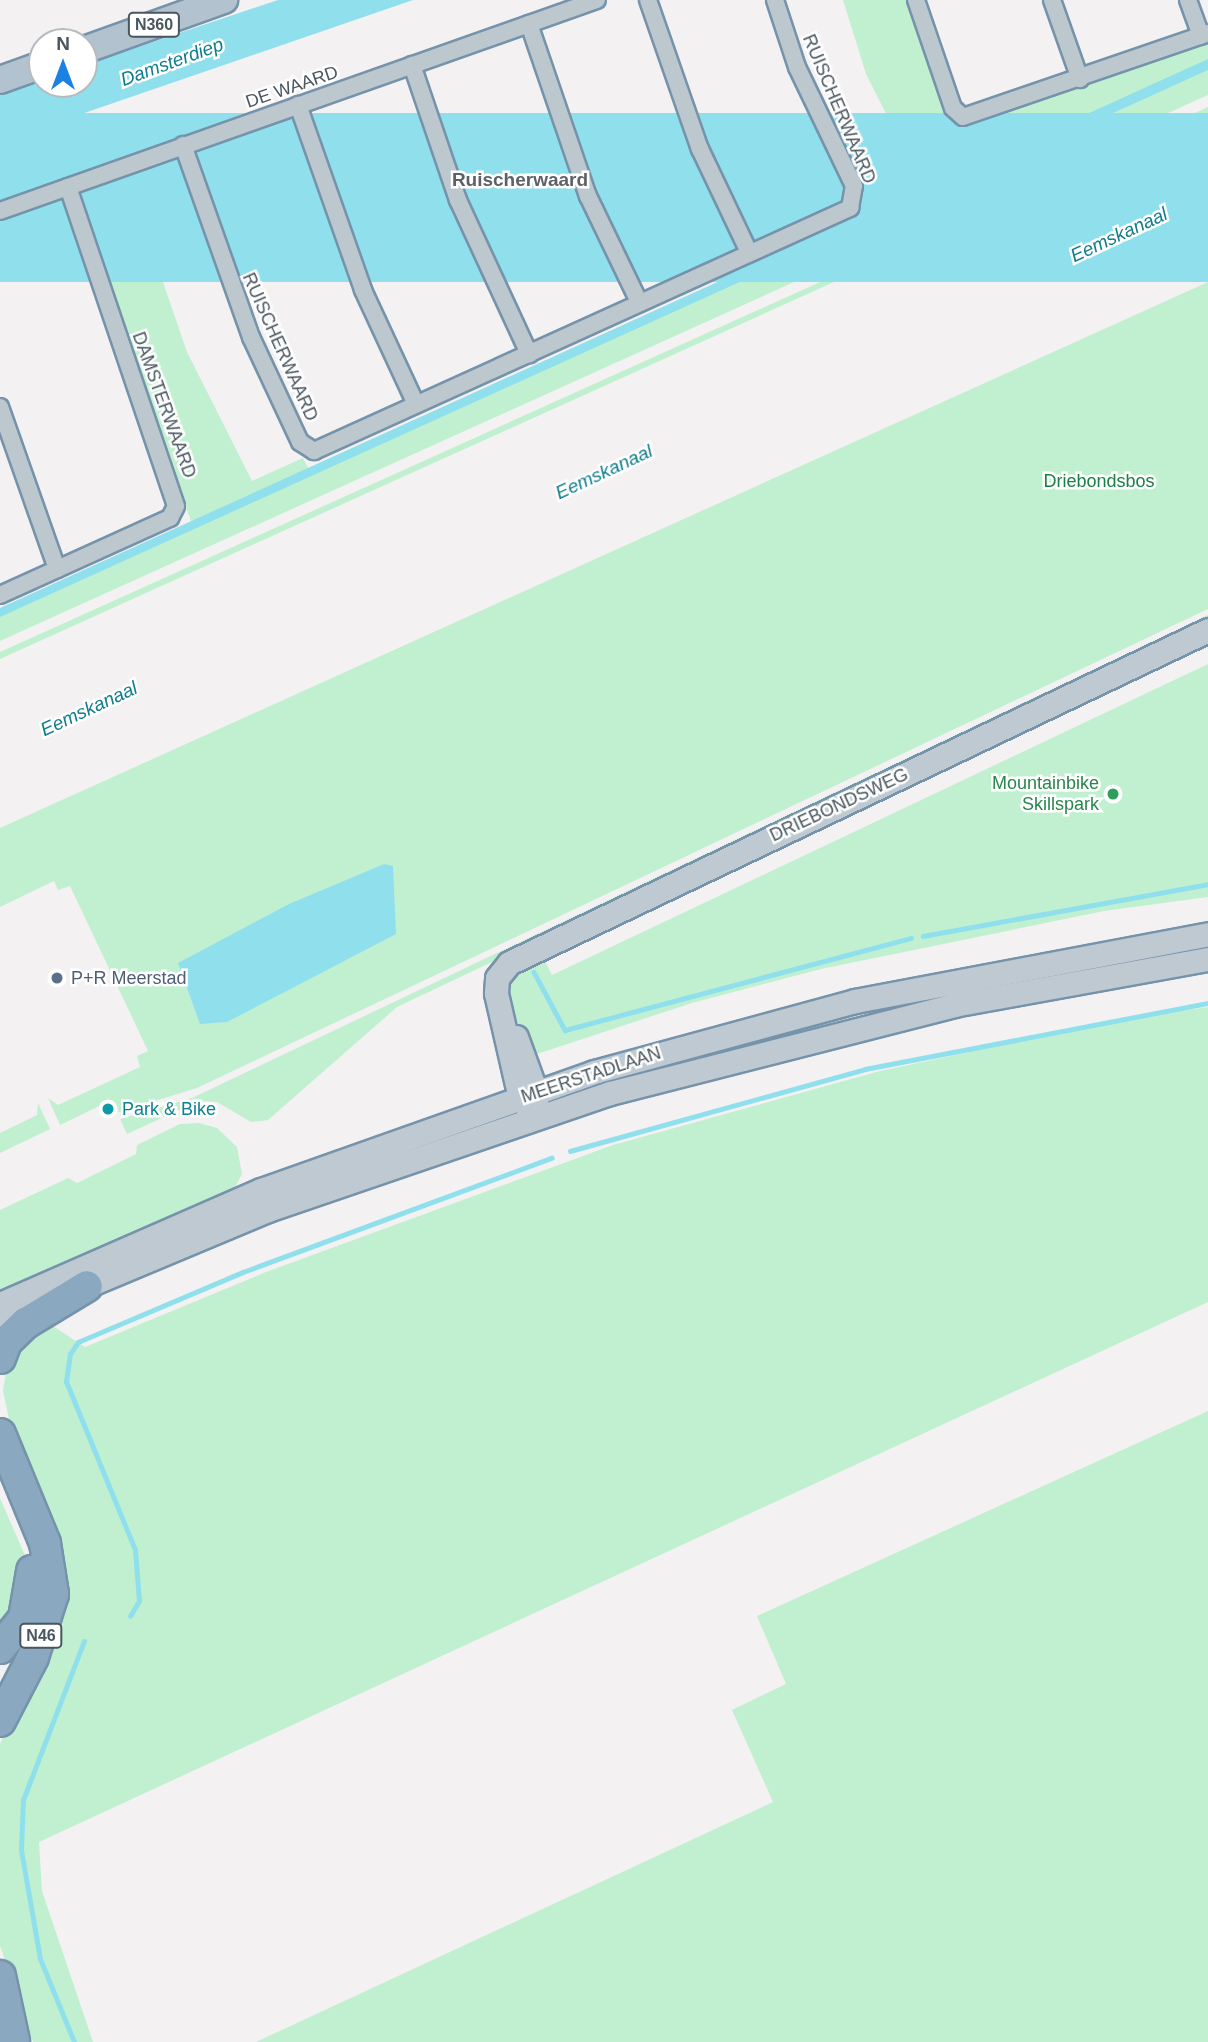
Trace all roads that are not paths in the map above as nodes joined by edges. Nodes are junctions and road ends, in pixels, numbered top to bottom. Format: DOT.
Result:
graph roads {
  1 [pos="224,0"];
  2 [pos="597,0"];
  3 [pos="648,0"];
  4 [pos="775,0"];
  5 [pos="916,0"];
  6 [pos="1052,0"];
  7 [pos="1188,0"];
  8 [pos="529,24"];
  9 [pos="1204,35"];
  10 [pos="98,45"];
  11 [pos="412,65"];
  12 [pos="28,70"];
  13 [pos="1080,79"];
  14 [pos="0,80"];
  15 [pos="298,106"];
  16 [pos="183,145"];
  17 [pos="68,187"];
  18 [pos="0,211"];
  19 [pos="749,252"];
  20 [pos="639,302"];
  21 [pos="529,354"];
  22 [pos="416,404"];
  23 [pos="0,407"];
  24 [pos="57,569"];
  25 [pos="0,595"];
  26 [pos="1208,630"];
  27 [pos="1208,934"];
  28 [pos="1208,959"];
  29 [pos="528,1095"];
  30 [pos="535,1118"];
  31 [pos="87,1286"];
  32 [pos="0,1304"];
  33 [pos="0,1325"];
  34 [pos="0,1358"];
  35 [pos="0,1434"];
  36 [pos="0,1472"];
  37 [pos="0,1648"];
  38 [pos="0,1721"];
  39 [pos="0,1976"];
  40 [pos="0,2006"];
  41 [pos="14,2041"];
  1 -- 10 [label="main road, N360"];
  2 -- 8 [label="street, DE WAARD"];
  3 -- 19 [label="street"];
  4 -- 19 [label="street, RUISCHERWAARD"];
  5 -- 13 [label="street"];
  6 -- 13 [label="street"];
  7 -- 9 [label="street"];
  8 -- 11 [label="street, DE WAARD"];
  8 -- 20 [label="street"];
  9 -- 13 [label="street"];
  11 -- 15 [label="street, DE WAARD"];
  11 -- 21 [label="street"];
  12 -- 14 [label="main road"];
  15 -- 16 [label="street, DE WAARD"];
  15 -- 22 [label="street"];
  16 -- 17 [label="street, DE WAARD"];
  16 -- 22 [label="street, RUISCHERWAARD"];
  17 -- 18 [label="street, DE WAARD"];
  17 -- 24 [label="street, DAMSTERWAARD"];
  19 -- 20 [label="street, RUISCHERWAARD"];
  20 -- 21 [label="street, RUISCHERWAARD"];
  21 -- 22 [label="street, RUISCHERWAARD"];
  23 -- 24 [label="street"];
  24 -- 25 [label="street, DAMSTERWAARD"];
  26 -- 29 [label="main road, DRIEBONDSWEG"];
  27 -- 29 [label="main road, MEERSTADLAAN"];
  28 -- 30 [label="main road, MEERSTADLAAN"];
  29 -- 30 [label="main road, DRIEBONDSWEG"];
  29 -- 32 [label="main road, MEERSTADLAAN"];
  30 -- 31 [label="main road, MEERSTADLAAN"];
  31 -- 33 [label="main road, MEERSTADLAAN"];
  31 -- 34 [label="highway"];
  35 -- 38 [label="highway, N46"];
  36 -- 37 [label="highway, N46"];
  39 -- 41 [label="highway"];
  40 -- 41 [label="highway"];
}
